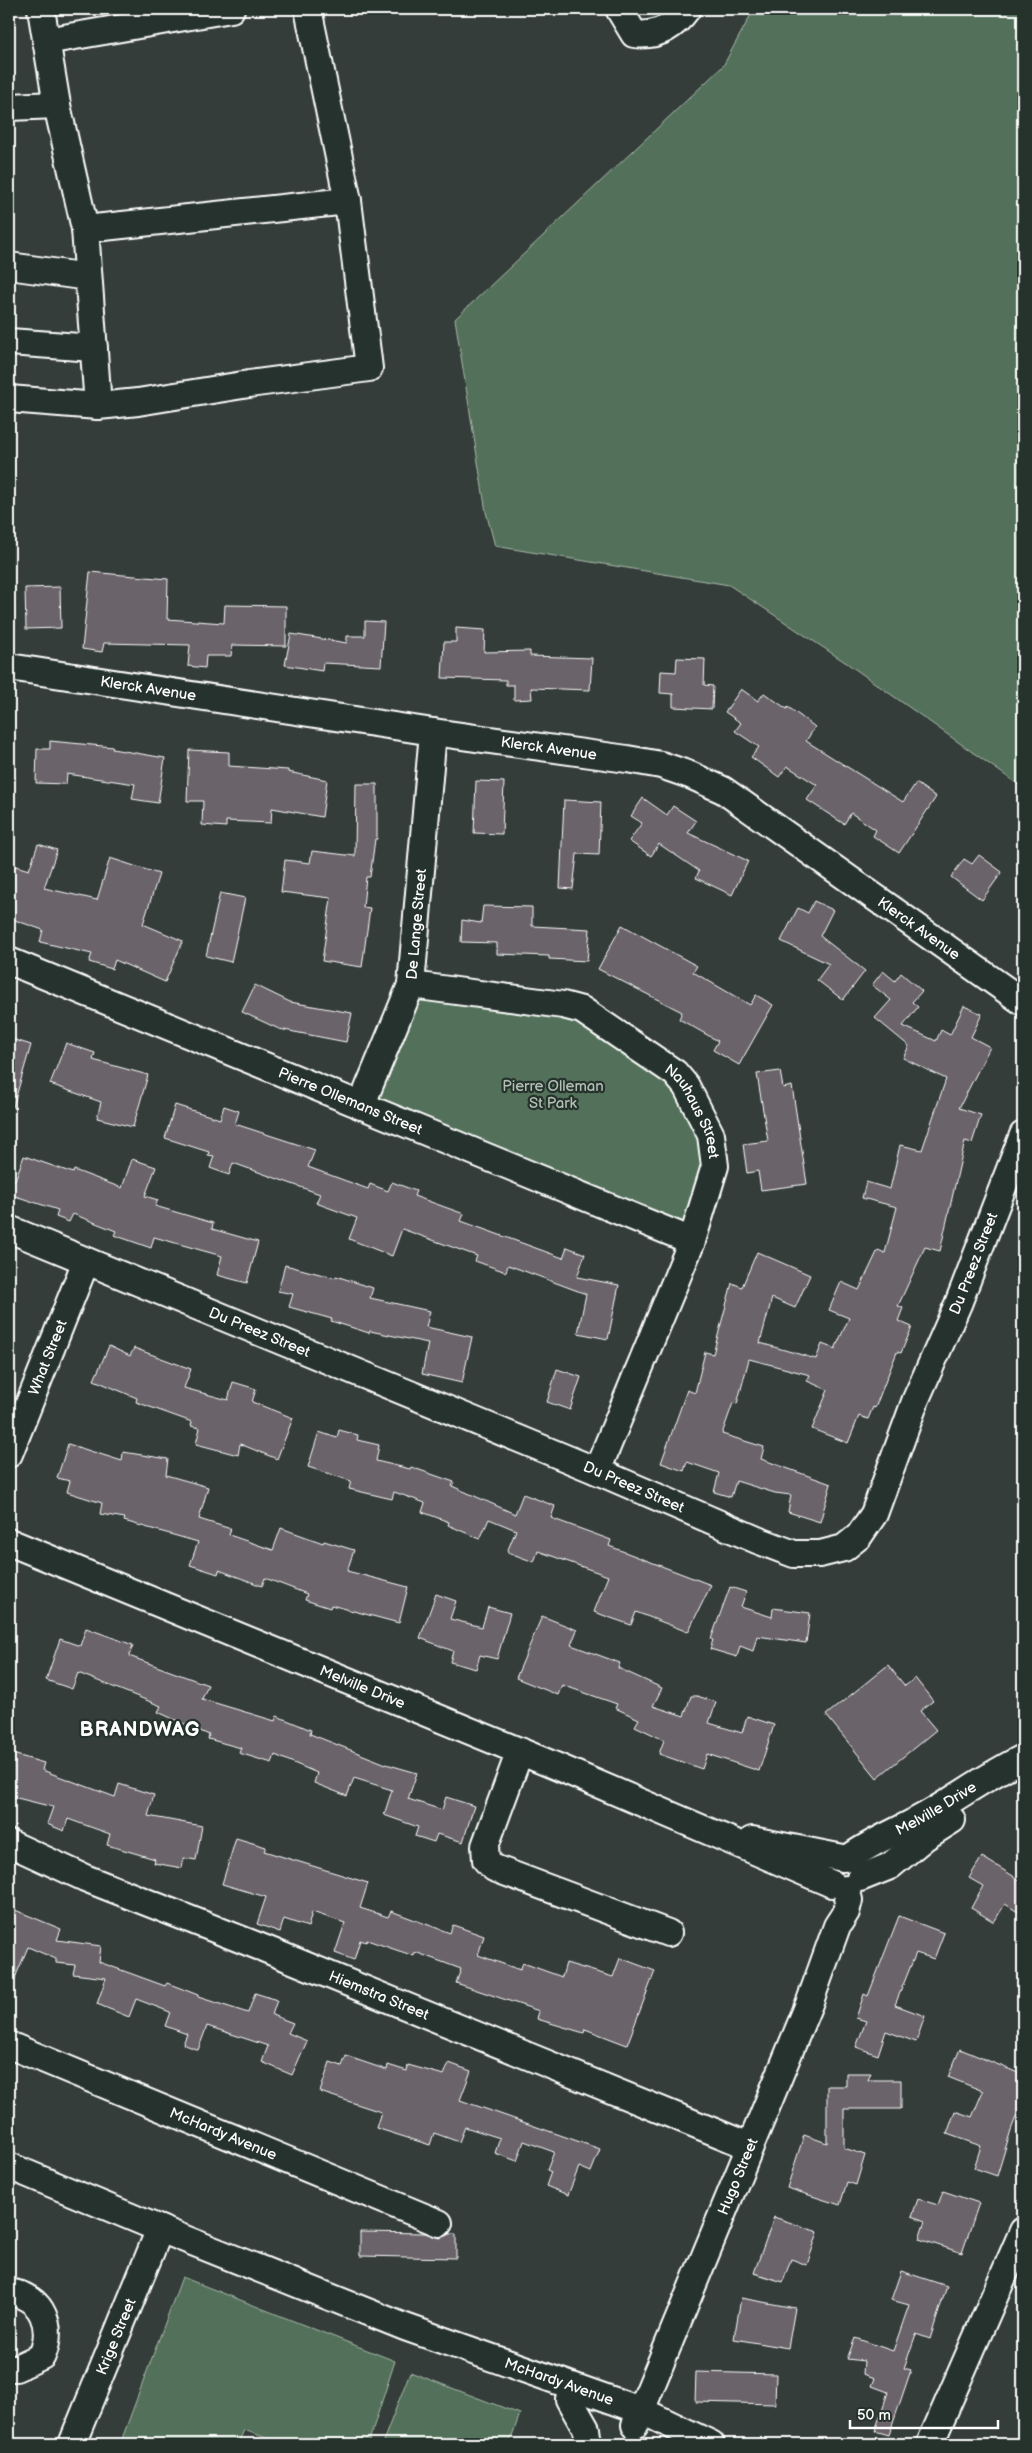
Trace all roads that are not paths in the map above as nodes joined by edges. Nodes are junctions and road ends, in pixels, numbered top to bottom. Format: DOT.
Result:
graph roads {
  1 [pos="42,9"];
  2 [pos="231,9"];
  3 [pos="308,9"];
  4 [pos="619,9"];
  5 [pos="686,9"];
  6 [pos="46,41"];
  7 [pos="57,106"];
  8 [pos="9,107"];
  9 [pos="348,200"];
  10 [pos="85,229"];
  11 [pos="9,266"];
  12 [pos="88,276"];
  13 [pos="9,342"];
  14 [pos="94,348"];
  15 [pos="9,399"];
  16 [pos="98,406"];
  17 [pos="9,667"];
  18 [pos="433,732"];
  19 [pos="9,961"];
  20 [pos="411,985"];
  21 [pos="1023,1002"];
  22 [pos="361,1106"];
  23 [pos="1023,1135"];
  24 [pos="9,1228"];
  25 [pos="692,1240"];
  26 [pos="86,1262"];
  27 [pos="9,1454"];
  28 [pos="597,1470"];
  29 [pos="9,1542"];
  30 [pos="520,1751"];
  31 [pos="1023,1758"];
  32 [pos="1023,1772"];
  33 [pos="9,1843"];
  34 [pos="844,1876"];
  35 [pos="668,1933"];
  36 [pos="9,2045"];
  37 [pos="749,2146"];
  38 [pos="9,2166"];
  39 [pos="439,2223"];
  40 [pos="160,2229"];
  41 [pos="1023,2231"];
  42 [pos="1017,2261"];
  43 [pos="9,2292"];
  44 [pos="405,2327"];
  45 [pos="9,2368"];
  46 [pos="569,2400"];
  47 [pos="638,2417"];
  48 [pos="72,2444"];
  49 [pos="588,2444"];
  50 [pos="677,2444"];
  51 [pos="711,2444"];
  52 [pos="930,2444"];
  1 -- 6 [label="street"];
  2 -- 6 [label="street"];
  3 -- 9 [label="street"];
  4 -- 5 [label="street"];
  6 -- 7 [label="street"];
  7 -- 8 [label="street"];
  7 -- 10 [label="street"];
  9 -- 10 [label="street"];
  9 -- 16 [label="street"];
  10 -- 12 [label="street"];
  11 -- 12 [label="street"];
  12 -- 14 [label="street"];
  13 -- 14 [label="street"];
  14 -- 16 [label="street"];
  15 -- 16 [label="street"];
  17 -- 18 [label="street, Klerck Avenue"];
  18 -- 20 [label="street, De Lange Street"];
  18 -- 21 [label="street, Klerck Avenue"];
  19 -- 22 [label="street, Pierre Ollemans Street"];
  20 -- 22 [label="street, De Lange Street"];
  20 -- 25 [label="street, Nauhaus Street"];
  22 -- 25 [label="street, Pierre Ollemans Street"];
  23 -- 28 [label="street, Du Preez Street"];
  24 -- 26 [label="street, Du Preez Street"];
  25 -- 28 [label="street, Nauhaus Street"];
  26 -- 27 [label="street, What Street"];
  26 -- 28 [label="street, Du Preez Street"];
  29 -- 30 [label="street, Melville Drive"];
  30 -- 34 [label="street, Melville Drive"];
  30 -- 35 [label="street"];
  31 -- 34 [label="street, Melville Drive"];
  32 -- 34 [label="street, Melville Drive"];
  33 -- 37 [label="street, Hiemstra Street"];
  34 -- 37 [label="street, Hugo Street"];
  36 -- 39 [label="street, McHardy Avenue"];
  37 -- 47 [label="street, Hugo Street"];
  38 -- 40 [label="street, McHardy Avenue"];
  40 -- 44 [label="street, McHardy Avenue"];
  40 -- 48 [label="street, Krige Street"];
  41 -- 42 [label="street"];
  42 -- 52 [label="street"];
  43 -- 45 [label="street"];
  44 -- 46 [label="street, McHardy Avenue"];
  44 -- 47 [label="street, McHardy Avenue"];
  46 -- 47 [label="street, McHardy Avenue"];
  46 -- 49 [label="street"];
  47 -- 50 [label="street, McHardy Avenue"];
  47 -- 51 [label="street, McHardy Avenue"];
}
